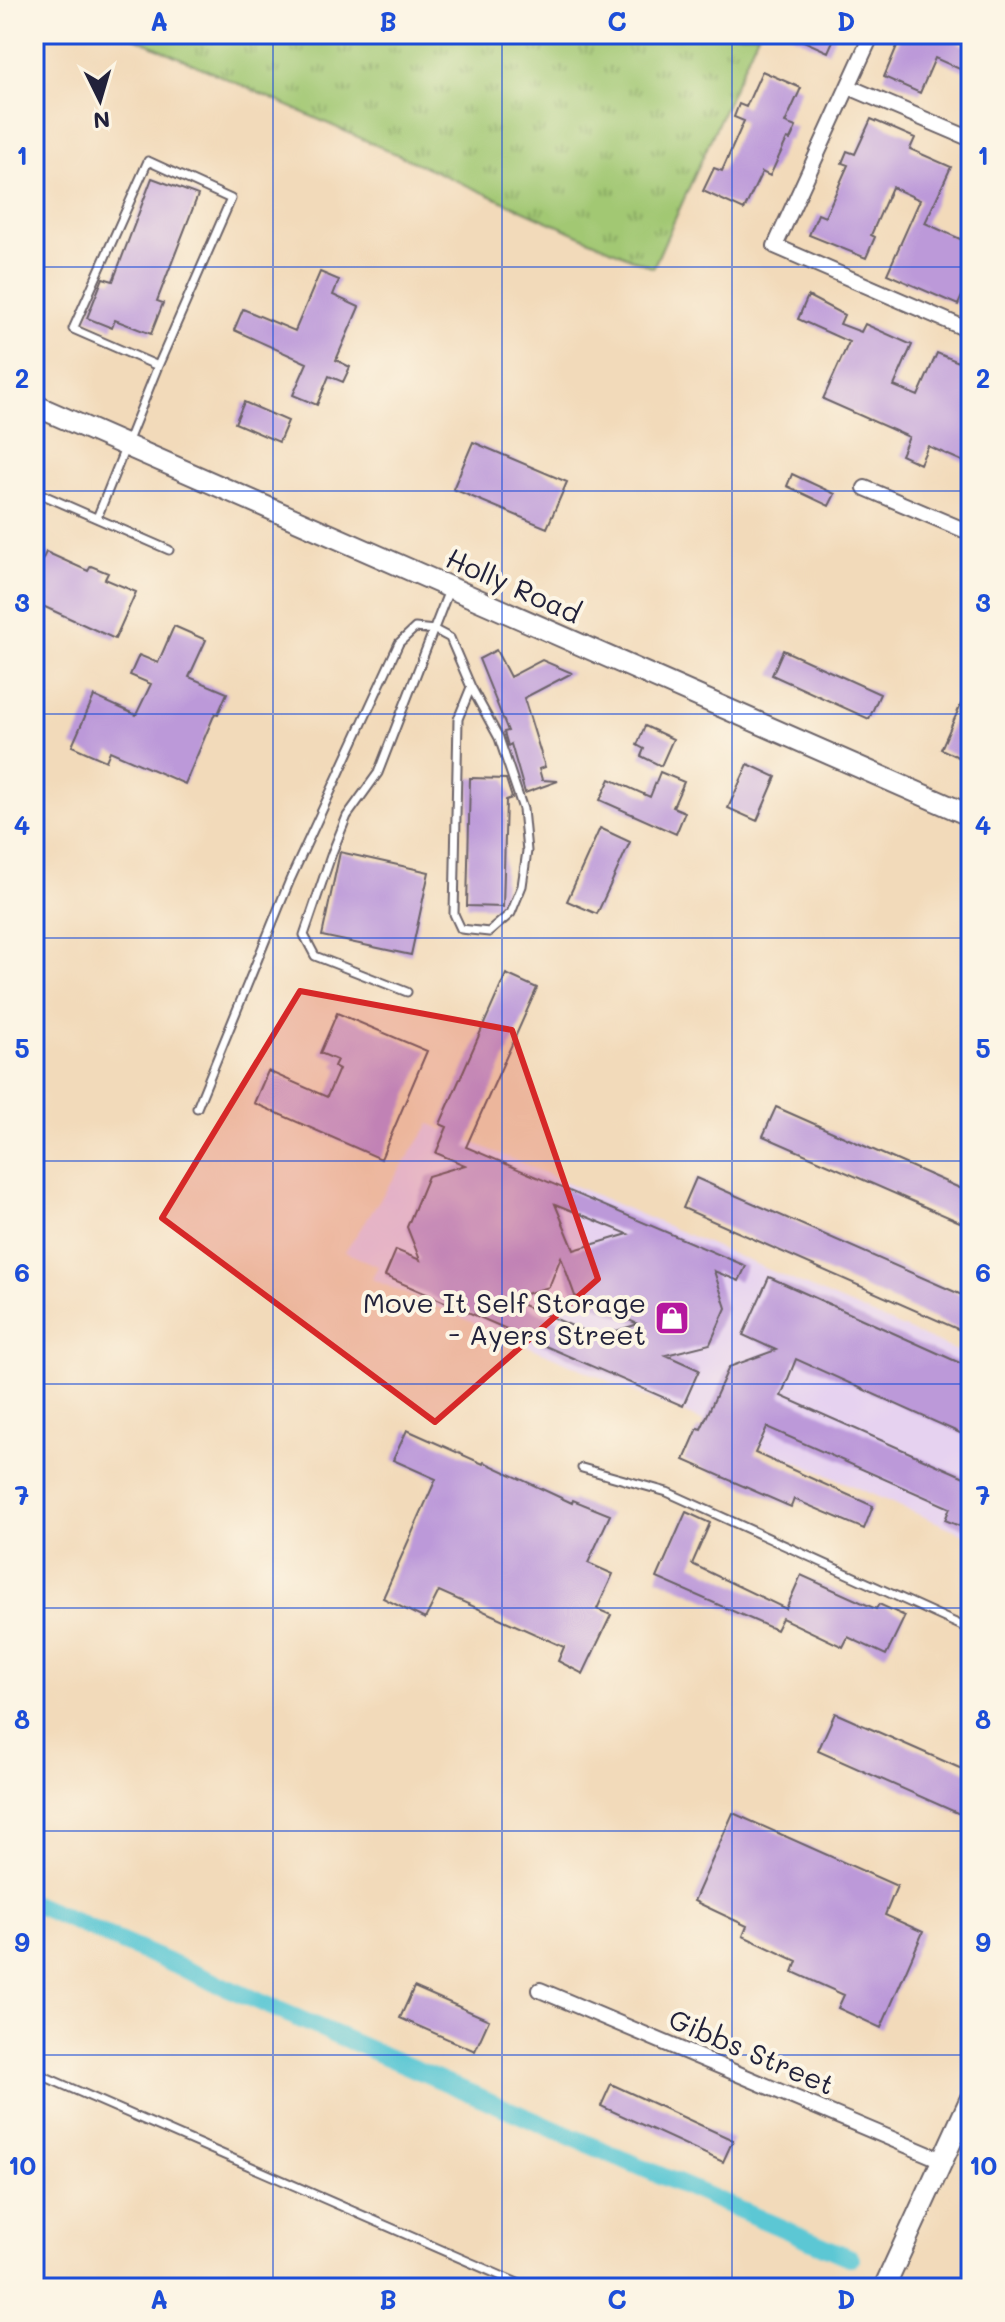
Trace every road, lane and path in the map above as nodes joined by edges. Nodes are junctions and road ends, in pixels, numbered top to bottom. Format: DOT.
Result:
graph roads {
  1 [pos="872,34"];
  2 [pos="849,87"];
  3 [pos="971,139"];
  4 [pos="971,331"];
  5 [pos="158,366"];
  6 [pos="34,405"];
  7 [pos="126,444"];
  8 [pos="865,488"];
  9 [pos="34,491"];
  10 [pos="97,518"];
  11 [pos="971,533"];
  12 [pos="169,550"];
  13 [pos="450,587"];
  14 [pos="435,630"];
  15 [pos="471,687"];
  16 [pos="971,816"];
  17 [pos="407,992"];
  18 [pos="197,1108"];
  19 [pos="582,1468"];
  20 [pos="971,1630"];
  21 [pos="540,1990"];
  22 [pos="34,2072"];
  23 [pos="971,2098"];
  24 [pos="944,2161"];
  25 [pos="529,2288"];
  26 [pos="884,2288"];
  1 -- 2 [label="street"];
  2 -- 3 [label="street"];
  2 -- 4 [label="street"];
  5 -- 5 [label="lane"];
  5 -- 7 [label="lane"];
  6 -- 7 [label="main road, Holly Road"];
  7 -- 10 [label="lane"];
  7 -- 13 [label="main road, Holly Road"];
  8 -- 11 [label="street"];
  9 -- 10 [label="lane"];
  10 -- 12 [label="lane"];
  13 -- 14 [label="lane"];
  13 -- 16 [label="main road, Holly Road"];
  14 -- 15 [label="lane"];
  14 -- 17 [label="lane"];
  14 -- 18 [label="lane"];
  15 -- 15 [label="lane"];
  19 -- 20 [label="lane"];
  21 -- 24 [label="street, Gibbs Street"];
  22 -- 25 [label="lane"];
  23 -- 24 [label="main road"];
  24 -- 26 [label="main road"];
}
